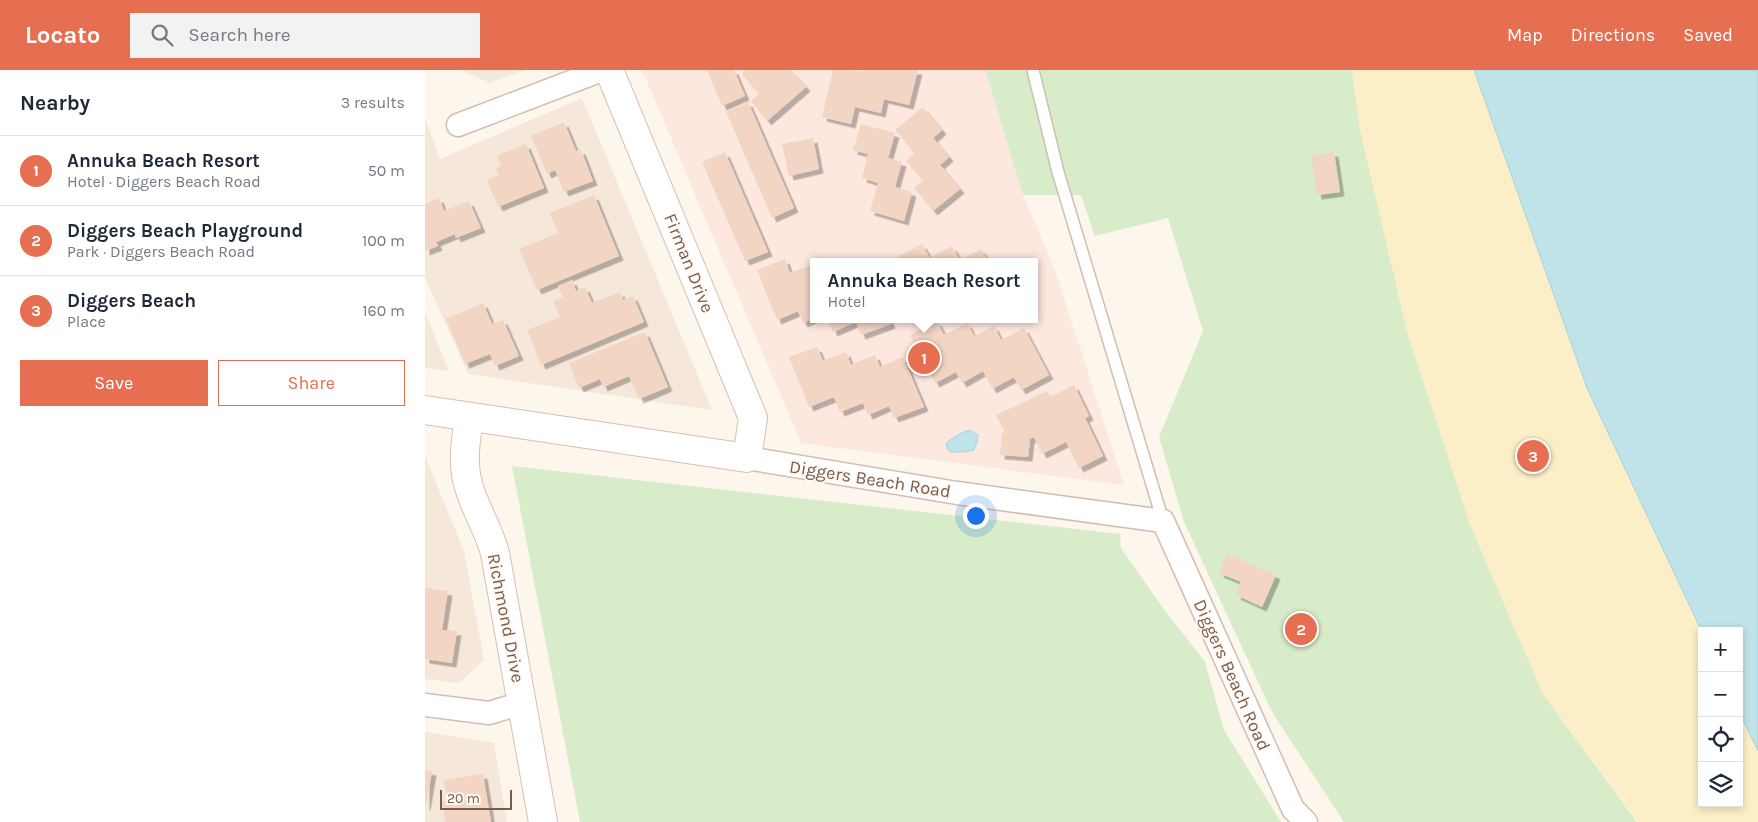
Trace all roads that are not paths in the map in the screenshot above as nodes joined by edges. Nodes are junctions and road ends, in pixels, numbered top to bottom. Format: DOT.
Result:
graph roads {
  1 [pos="602,70"];
  2 [pos="609,70"];
  3 [pos="1033,70"];
  4 [pos="458,124"];
  5 [pos="425,410"];
  6 [pos="469,417"];
  7 [pos="747,458"];
  8 [pos="1163,521"];
  9 [pos="522,703"];
  10 [pos="425,705"];
  11 [pos="543,822"];
  12 [pos="1306,822"];
  1 -- 4 [label="street"];
  2 -- 7 [label="street, Firman Drive"];
  3 -- 8 [label="lane"];
  5 -- 6 [label="street, Diggers Beach Road"];
  6 -- 7 [label="street, Diggers Beach Road"];
  6 -- 9 [label="street, Richmond Drive"];
  7 -- 8 [label="street, Diggers Beach Road"];
  8 -- 12 [label="street, Diggers Beach Road"];
  9 -- 10 [label="street"];
  9 -- 11 [label="street, Richmond Drive"];
}
